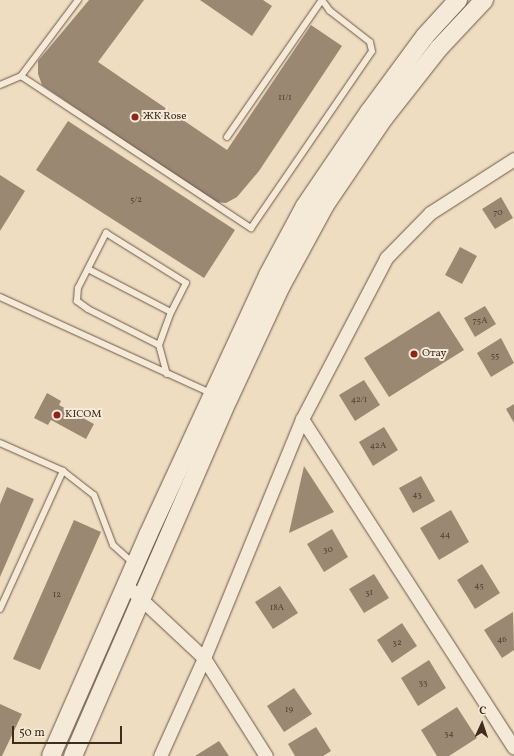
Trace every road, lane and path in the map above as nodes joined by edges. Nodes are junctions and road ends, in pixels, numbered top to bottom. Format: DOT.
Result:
graph roads {
  1 [pos="78,0"];
  2 [pos="322,0"];
  3 [pos="458,0"];
  4 [pos="484,0"];
  5 [pos="21,76"];
  6 [pos="0,85"];
  7 [pos="227,137"];
  8 [pos="514,159"];
  9 [pos="88,269"];
  10 [pos="0,297"];
  11 [pos="171,312"];
  12 [pos="159,345"];
  13 [pos="167,374"];
  14 [pos="221,397"];
  15 [pos="302,419"];
  16 [pos="0,443"];
  17 [pos="63,472"];
  18 [pos="157,539"];
  19 [pos="135,565"];
  20 [pos="126,585"];
  21 [pos="141,600"];
  22 [pos="0,609"];
  23 [pos="204,658"];
  24 [pos="514,748"];
  25 [pos="51,756"];
  26 [pos="73,756"];
  27 [pos="160,756"];
  28 [pos="266,756"];
  1 -- 5 [label="lane"];
  2 -- 5 [label="lane"];
  2 -- 7 [label="lane"];
  3 -- 14 [label="main road"];
  4 -- 14 [label="main road"];
  5 -- 6 [label="lane"];
  8 -- 15 [label="street"];
  9 -- 11 [label="lane"];
  9 -- 11 [label="lane"];
  9 -- 12 [label="lane"];
  10 -- 13 [label="lane"];
  11 -- 12 [label="lane"];
  12 -- 13 [label="lane"];
  13 -- 14 [label="lane"];
  14 -- 18 [label="main road"];
  15 -- 23 [label="street"];
  15 -- 24 [label="street"];
  16 -- 17 [label="lane"];
  17 -- 19 [label="lane"];
  17 -- 22 [label="lane"];
  18 -- 19 [label="main road"];
  18 -- 21 [label="main road"];
  19 -- 20 [label="main road"];
  20 -- 21 [label="street"];
  20 -- 25 [label="main road"];
  21 -- 23 [label="street"];
  21 -- 26 [label="main road"];
  23 -- 27 [label="street"];
  23 -- 28 [label="street"];
}
